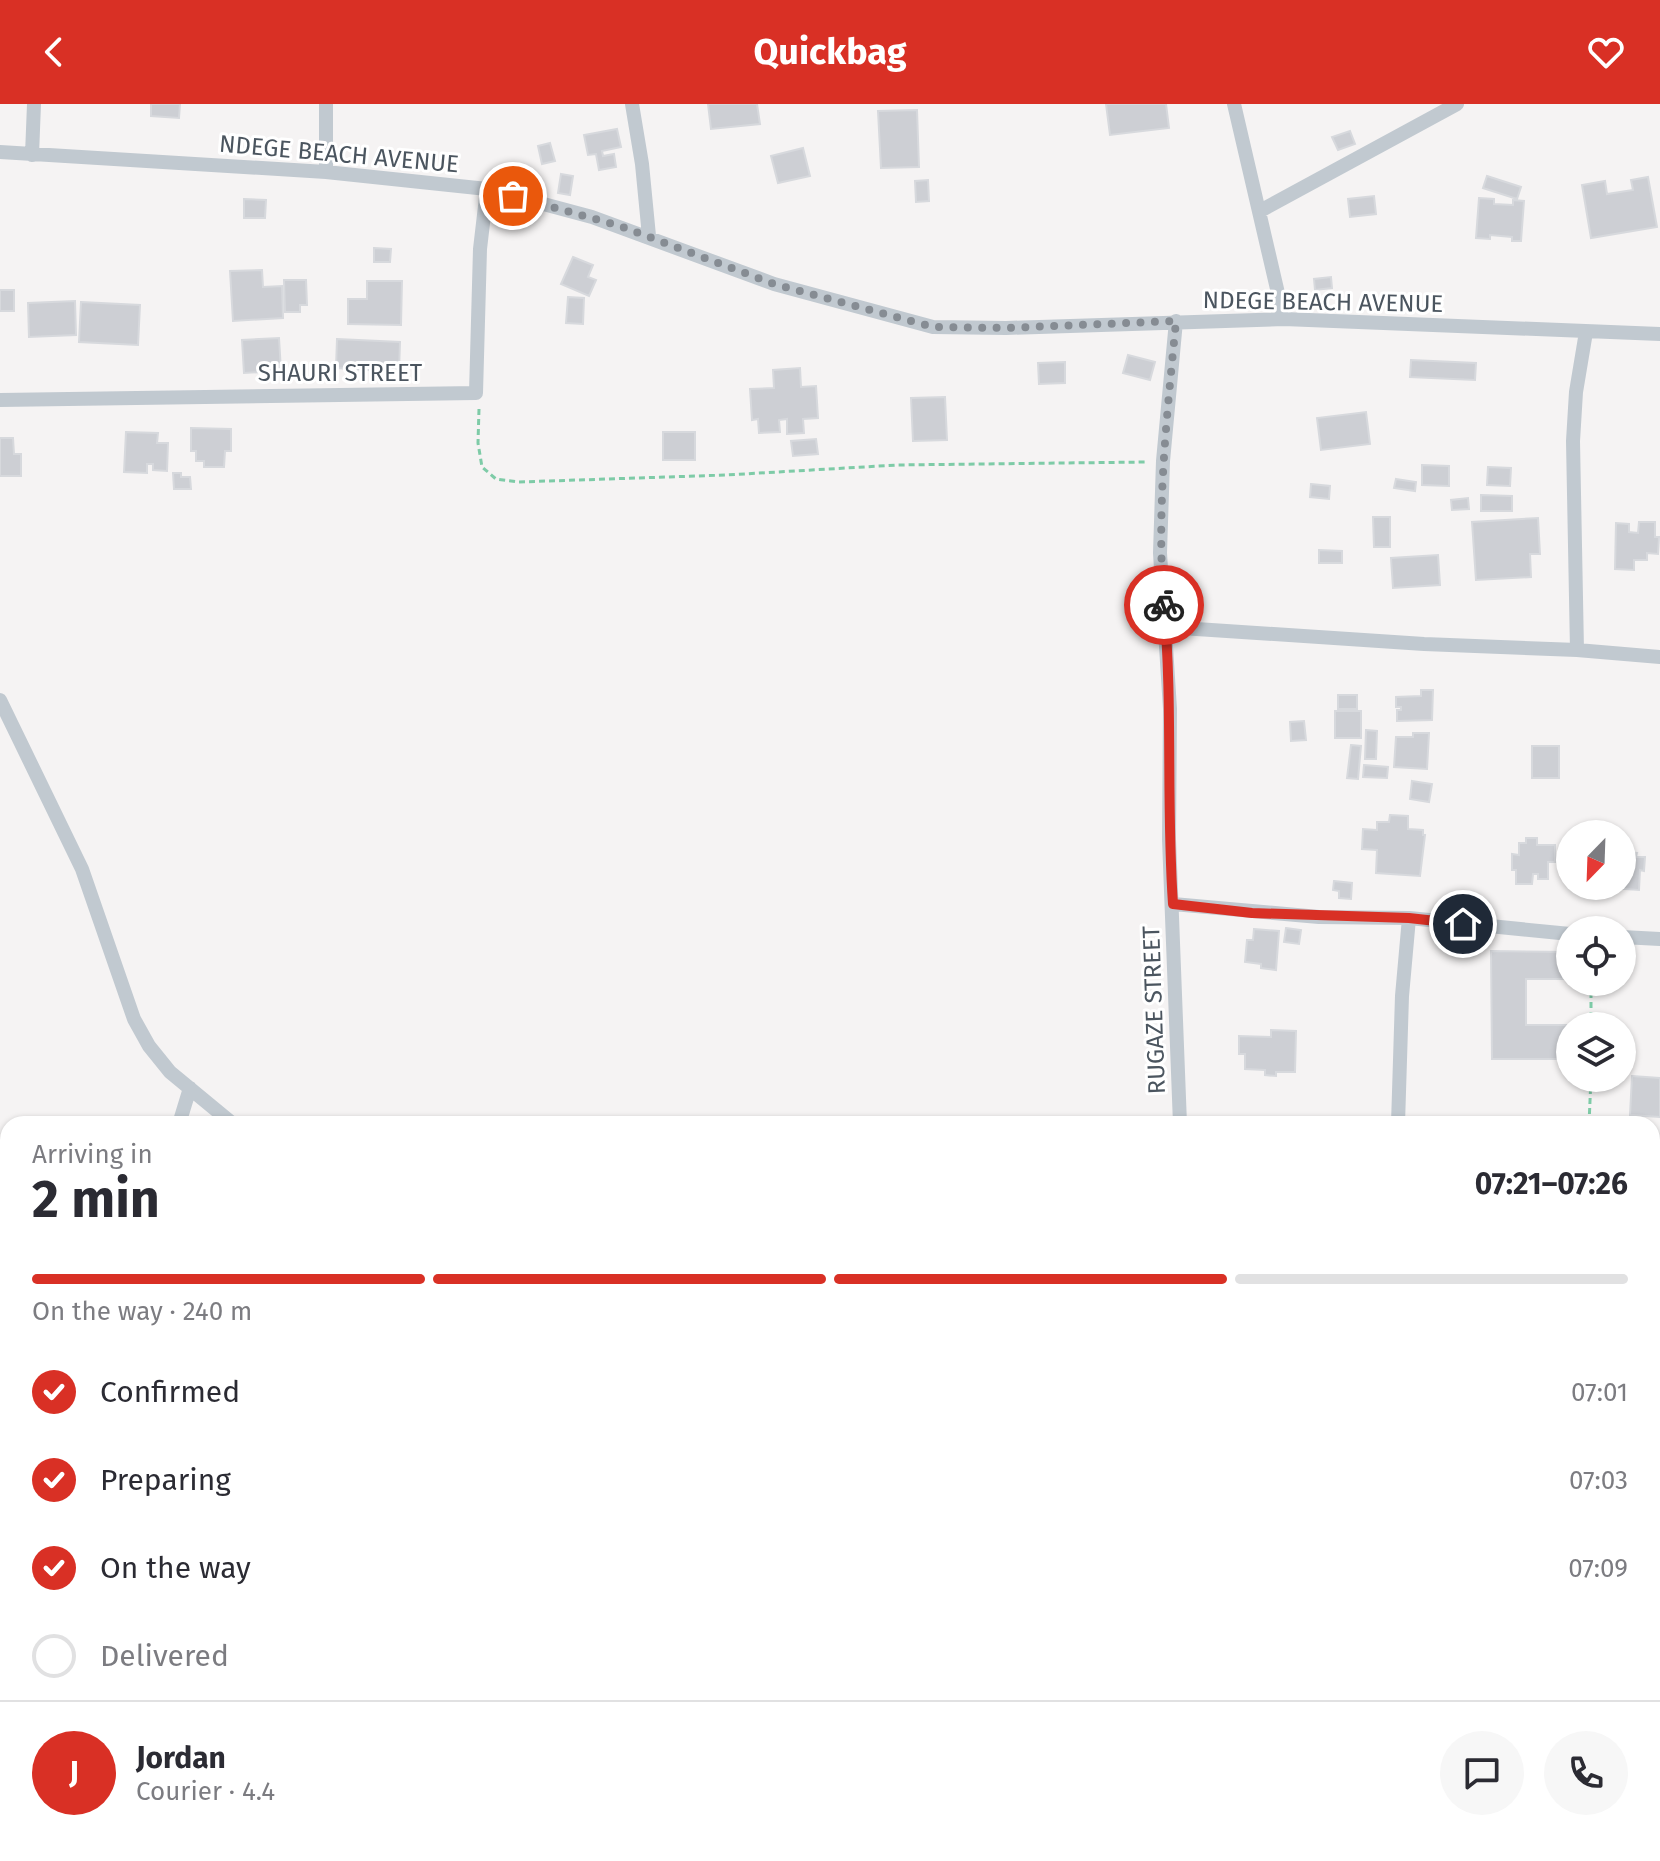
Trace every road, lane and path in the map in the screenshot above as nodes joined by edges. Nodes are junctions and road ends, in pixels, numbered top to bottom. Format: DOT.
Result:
graph roads {
  1 [pos="34,104"];
  2 [pos="326,104"];
  3 [pos="632,104"];
  4 [pos="1234,104"];
  5 [pos="1457,104"];
  6 [pos="0,152"];
  7 [pos="32,155"];
  8 [pos="326,172"];
  9 [pos="487,189"];
  10 [pos="1260,211"];
  11 [pos="649,236"];
  12 [pos="1284,319"];
  13 [pos="1176,321"];
  14 [pos="1586,332"];
  15 [pos="1660,334"];
  16 [pos="476,393"];
  17 [pos="0,400"];
  18 [pos="1163,461"];
  19 [pos="1166,627"];
  20 [pos="1577,650"];
  21 [pos="1660,657"];
  22 [pos="0,700"];
  23 [pos="1173,904"];
  24 [pos="1409,918"];
  25 [pos="1556,933"];
  26 [pos="1636,938"];
  27 [pos="1660,939"];
  28 [pos="190,1088"];
  29 [pos="1590,1092"];
  30 [pos="181,1116"];
  31 [pos="223,1116"];
  32 [pos="1180,1116"];
  33 [pos="1398,1116"];
  34 [pos="1589,1116"];
  1 -- 7 [label="street"];
  2 -- 8 [label="street"];
  3 -- 11 [label="street"];
  4 -- 10 [label="street"];
  5 -- 10 [label="street"];
  6 -- 7 [label="street, NDEGE BEACH AVENUE"];
  7 -- 8 [label="street, NDEGE BEACH AVENUE"];
  8 -- 9 [label="street, NDEGE BEACH AVENUE"];
  9 -- 11 [label="street, NDEGE BEACH AVENUE"];
  9 -- 16 [label="street"];
  10 -- 12 [label="street"];
  11 -- 13 [label="street, NDEGE BEACH AVENUE"];
  12 -- 13 [label="street, NDEGE BEACH AVENUE"];
  12 -- 14 [label="street, NDEGE BEACH AVENUE"];
  13 -- 18 [label="street, RUGAZE STREET"];
  14 -- 15 [label="street, NDEGE BEACH AVENUE"];
  14 -- 20 [label="street"];
  16 -- 17 [label="street, SHAURI STREET"];
  16 -- 18 [label="path"];
  18 -- 19 [label="street, RUGAZE STREET"];
  19 -- 20 [label="street"];
  19 -- 23 [label="street, RUGAZE STREET"];
  20 -- 21 [label="street"];
  22 -- 28 [label="street"];
  23 -- 24 [label="street"];
  23 -- 32 [label="street, RUGAZE STREET"];
  24 -- 25 [label="street"];
  24 -- 33 [label="street"];
  26 -- 27 [label="street"];
  28 -- 30 [label="street"];
  28 -- 31 [label="street"];
  29 -- 34 [label="path"];
}
